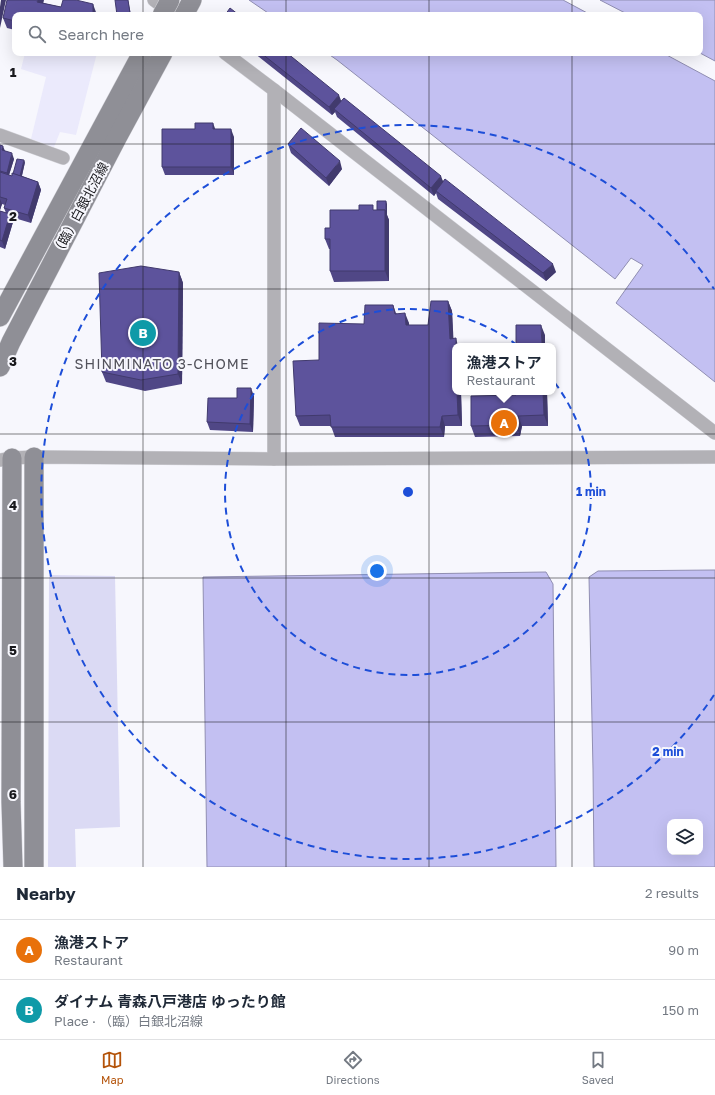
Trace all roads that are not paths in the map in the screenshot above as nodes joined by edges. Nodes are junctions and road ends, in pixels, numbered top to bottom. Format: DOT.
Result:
graph roads {
  1 [pos="154,0"];
  2 [pos="170,0"];
  3 [pos="192,0"];
  4 [pos="164,12"];
  5 [pos="170,12"];
  6 [pos="186,12"];
  7 [pos="140,56"];
  8 [pos="162,56"];
  9 [pos="229,56"];
  10 [pos="274,90"];
  11 [pos="0,135"];
  12 [pos="63,158"];
  13 [pos="0,317"];
  14 [pos="0,367"];
  15 [pos="715,434"];
  16 [pos="715,457"];
  17 [pos="34,458"];
  18 [pos="6,459"];
  19 [pos="274,459"];
  20 [pos="6,800"];
  21 [pos="34,809"];
  22 [pos="13,867"];
  23 [pos="34,867"];
  1 -- 5 [label="street"];
  2 -- 4 [label="street, bridge"];
  3 -- 6 [label="street"];
  7 -- 13 [label="street, （臨）白銀北沼線"];
  8 -- 14 [label="street, （臨）白銀北沼線"];
  9 -- 10 [label="street"];
  10 -- 15 [label="street"];
  10 -- 19 [label="street"];
  11 -- 12 [label="street"];
  16 -- 19 [label="street"];
  17 -- 18 [label="street"];
  17 -- 19 [label="street"];
  17 -- 21 [label="street"];
  18 -- 20 [label="street"];
  20 -- 21 [label="street"];
  20 -- 22 [label="street"];
  21 -- 23 [label="street"];
}
